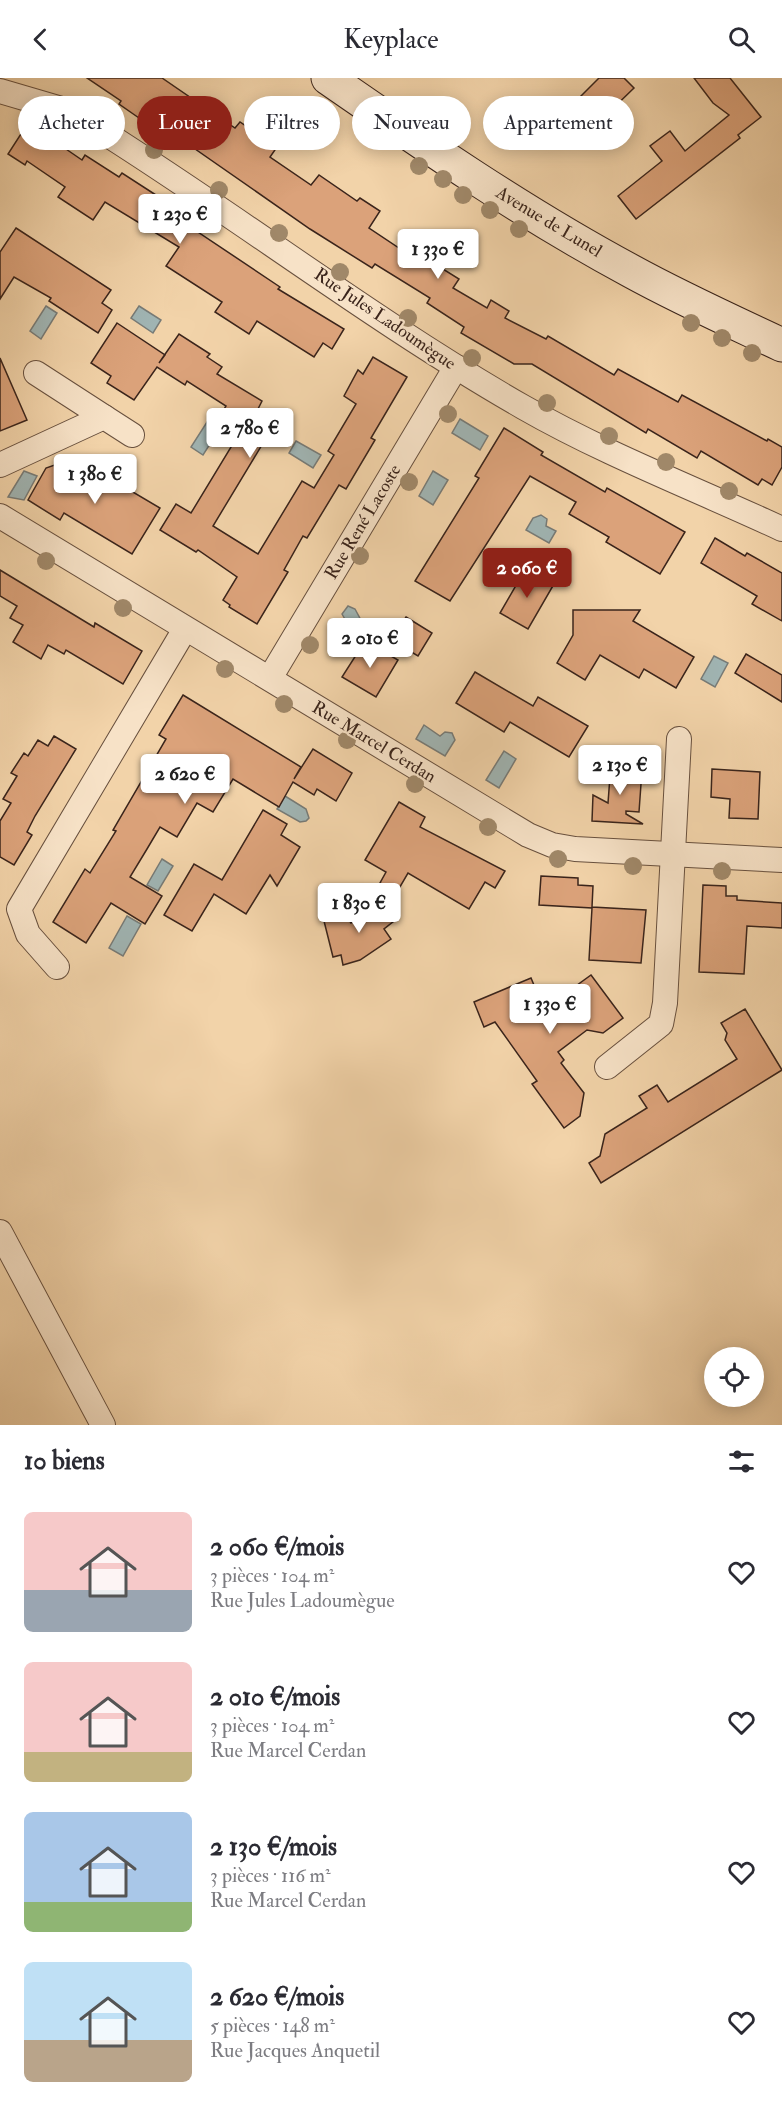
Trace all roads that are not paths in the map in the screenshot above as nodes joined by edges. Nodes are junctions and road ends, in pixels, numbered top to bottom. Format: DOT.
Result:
graph roads {
  1 [pos="328,78"];
  2 [pos="0,91"];
  3 [pos="782,345"];
  4 [pos="456,367"];
  5 [pos="36,373"];
  6 [pos="104,417"];
  7 [pos="132,435"];
  8 [pos="0,465"];
  9 [pos="0,516"];
  10 [pos="782,529"];
  11 [pos="185,629"];
  12 [pos="270,678"];
  13 [pos="679,739"];
  14 [pos="675,854"];
  15 [pos="782,860"];
  16 [pos="57,967"];
  17 [pos="607,1067"];
  18 [pos="0,1232"];
  19 [pos="103,1425"];
  1 -- 3 [label="main road, Avenue de Lunel"];
  2 -- 4 [label="street, Rue Jules Ladoumègue"];
  4 -- 10 [label="street, Rue Jules Ladoumègue"];
  4 -- 12 [label="street, Rue René Lacoste"];
  5 -- 6 [label="street"];
  6 -- 7 [label="street"];
  6 -- 8 [label="street"];
  9 -- 11 [label="street, Rue Marcel Cerdan"];
  11 -- 12 [label="street, Rue Marcel Cerdan"];
  11 -- 16 [label="street"];
  12 -- 14 [label="street, Rue Marcel Cerdan"];
  13 -- 14 [label="street"];
  14 -- 15 [label="street, Rue Marcel Cerdan"];
  14 -- 17 [label="street"];
  18 -- 19 [label="street"];
}
